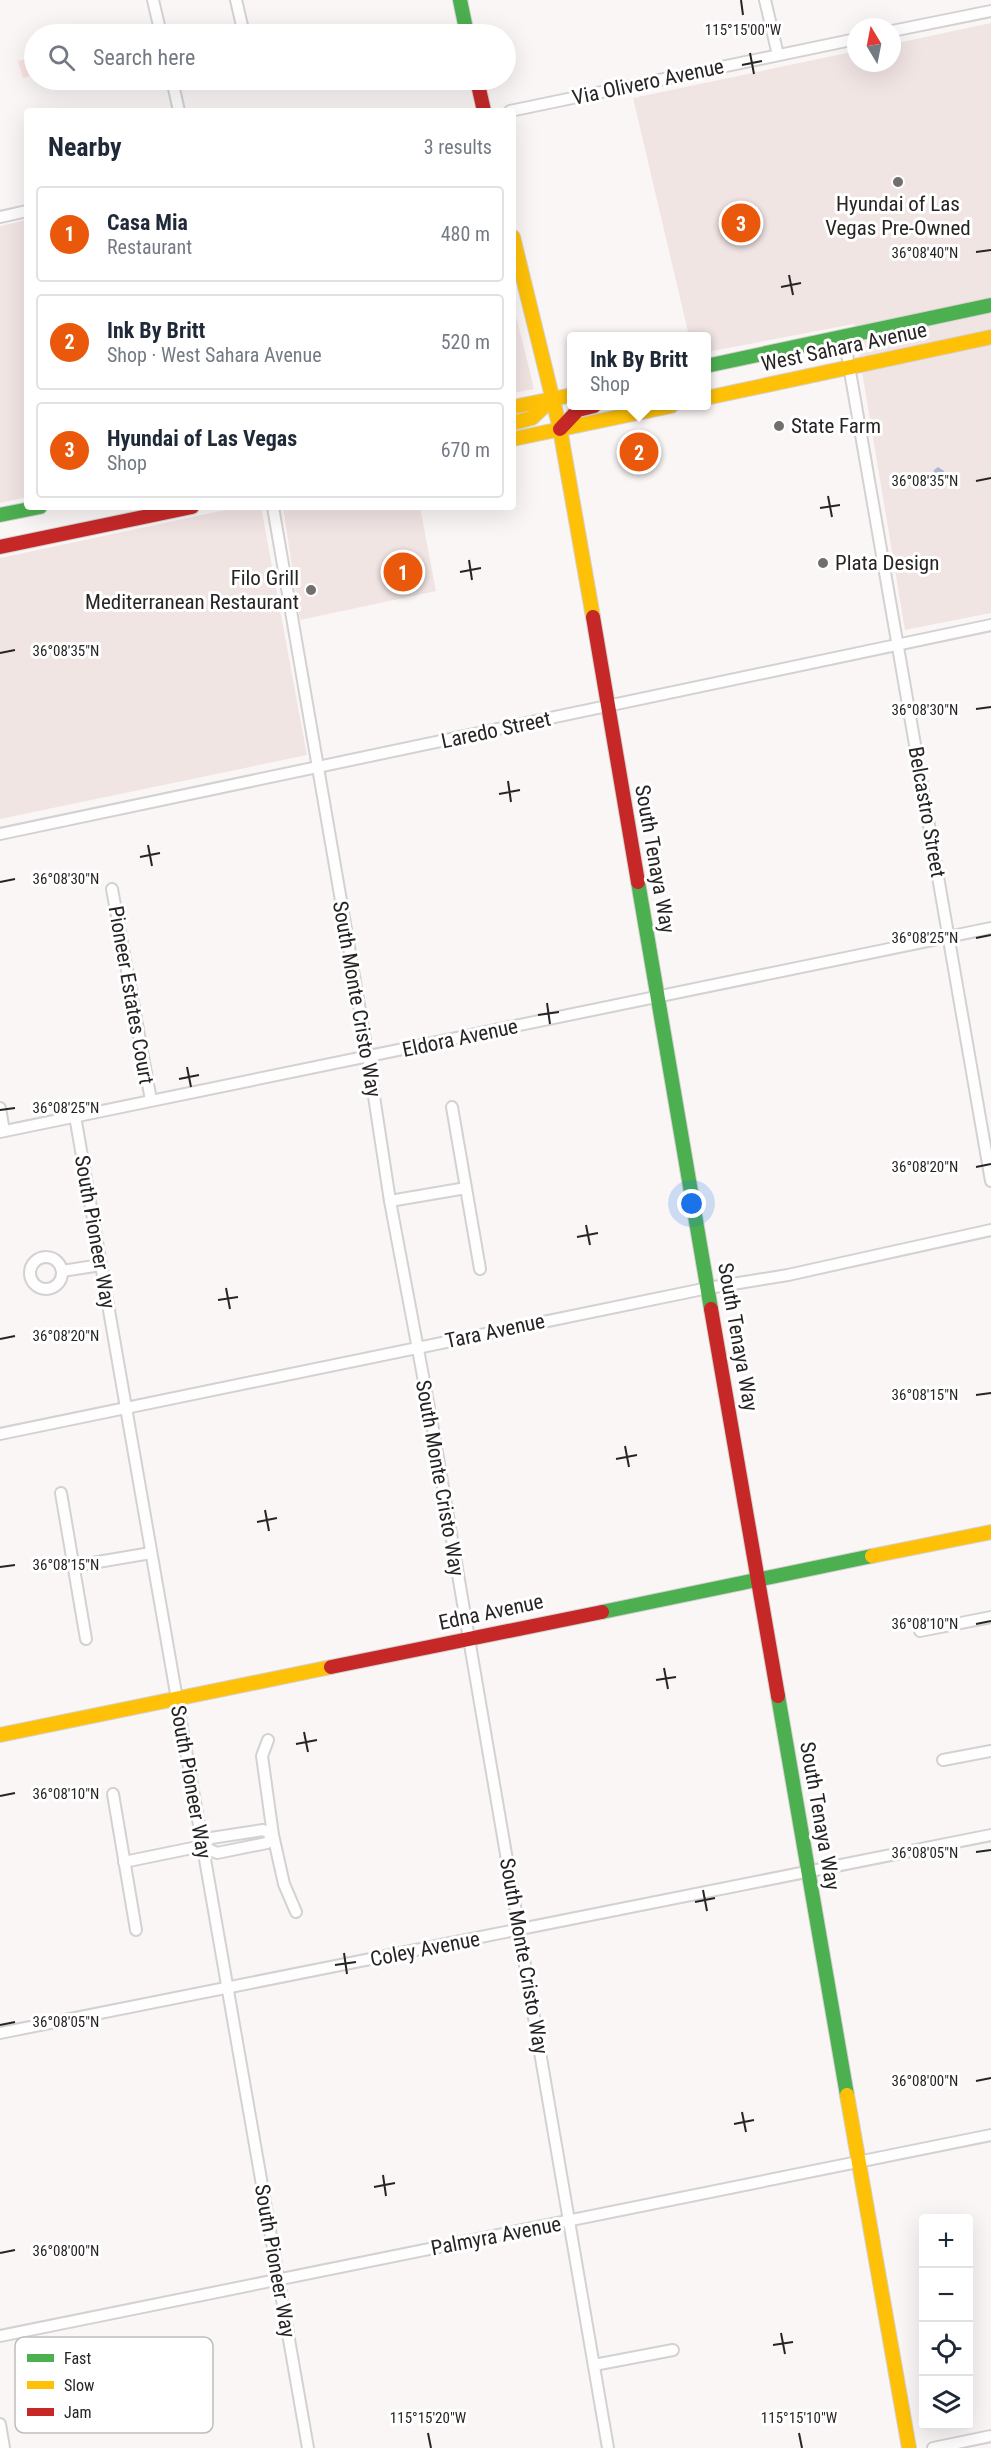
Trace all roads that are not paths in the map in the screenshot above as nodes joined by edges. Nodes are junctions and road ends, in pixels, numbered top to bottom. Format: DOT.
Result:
graph roads {
  1 [pos="153,0"];
  2 [pos="236,0"];
  3 [pos="460,0"];
  4 [pos="765,0"];
  5 [pos="991,11"];
  6 [pos="159,24"];
  7 [pos="242,24"];
  8 [pos="465,24"];
  9 [pos="901,30"];
  10 [pos="847,41"];
  11 [pos="778,55"];
  12 [pos="175,90"];
  13 [pos="479,90"];
  14 [pos="179,108"];
  15 [pos="483,108"];
  16 [pos="516,110"];
  17 [pos="24,212"];
  18 [pos="0,217"];
  19 [pos="516,249"];
  20 [pos="991,305"];
  21 [pos="844,337"];
  22 [pos="991,337"];
  23 [pos="711,365"];
  24 [pos="850,367"];
  25 [pos="567,396"];
  26 [pos="711,397"];
  27 [pos="552,399"];
  28 [pos="516,406"];
  29 [pos="578,410"];
  30 [pos="648,410"];
  31 [pos="516,422"];
  32 [pos="560,429"];
  33 [pos="516,438"];
  34 [pos="25,510"];
  35 [pos="178,510"];
  36 [pos="274,510"];
  37 [pos="0,515"];
  38 [pos="0,547"];
  39 [pos="991,625"];
  40 [pos="899,645"];
  41 [pos="608,706"];
  42 [pos="317,767"];
  43 [pos="0,834"];
  44 [pos="112,889"];
  45 [pos="991,928"];
  46 [pos="949,937"];
  47 [pos="658,997"];
  48 [pos="368,1057"];
  49 [pos="151,1100"];
  50 [pos="452,1107"];
  51 [pos="0,1108"];
  52 [pos="75,1116"];
  53 [pos="2,1131"];
  54 [pos="991,1181"];
  55 [pos="466,1188"];
  56 [pos="390,1201"];
  57 [pos="991,1230"];
  58 [pos="101,1265"];
  59 [pos="480,1269"];
  60 [pos="62,1271"];
  61 [pos="708,1288"];
  62 [pos="417,1347"];
  63 [pos="126,1408"];
  64 [pos="0,1434"];
  65 [pos="61,1493"];
  66 [pos="991,1532"];
  67 [pos="152,1553"];
  68 [pos="74,1566"];
  69 [pos="759,1578"];
  70 [pos="991,1617"];
  71 [pos="920,1631"];
  72 [pos="86,1639"];
  73 [pos="468,1639"];
  74 [pos="177,1699"];
  75 [pos="0,1735"];
  76 [pos="268,1740"];
  77 [pos="991,1751"];
  78 [pos="942,1760"];
  79 [pos="113,1794"];
  80 [pos="273,1835"];
  81 [pos="991,1835"];
  82 [pos="202,1845"];
  83 [pos="124,1862"];
  84 [pos="808,1871"];
  85 [pos="297,1912"];
  86 [pos="136,1930"];
  87 [pos="519,1930"];
  88 [pos="228,1988"];
  89 [pos="0,2033"];
  90 [pos="991,2135"];
  91 [pos="859,2162"];
  92 [pos="569,2221"];
  93 [pos="278,2279"];
  94 [pos="0,2336"];
  95 [pos="673,2350"];
  96 [pos="594,2365"];
  97 [pos="0,2424"];
  98 [pos="991,2436"];
  99 [pos="4,2448"];
  100 [pos="308,2448"];
  101 [pos="608,2448"];
  102 [pos="909,2448"];
  103 [pos="933,2448"];
  1 -- 6 [label="street"];
  2 -- 7 [label="street"];
  3 -- 8 [label="street"];
  4 -- 11 [label="street"];
  5 -- 9 [label="street"];
  10 -- 11 [label="street, Via Olivero Avenue"];
  11 -- 16 [label="street, Via Olivero Avenue"];
  12 -- 14 [label="street"];
  13 -- 15 [label="street"];
  17 -- 18 [label="street"];
  19 -- 27 [label="street, South Tenaya Way"];
  20 -- 21 [label="street, West Sahara Avenue"];
  21 -- 23 [label="street, West Sahara Avenue"];
  21 -- 24 [label="street, Belcastro Street"];
  22 -- 24 [label="street, West Sahara Avenue"];
  24 -- 26 [label="street, West Sahara Avenue"];
  24 -- 40 [label="street, Belcastro Street"];
  25 -- 27 [label="street"];
  27 -- 28 [label="street"];
  27 -- 31 [label="street"];
  27 -- 32 [label="street, South Tenaya Way"];
  29 -- 32 [label="street"];
  30 -- 32 [label="street"];
  32 -- 33 [label="street"];
  32 -- 41 [label="street, South Tenaya Way"];
  34 -- 37 [label="street"];
  35 -- 38 [label="street"];
  36 -- 42 [label="street, South Monte Cristo Way"];
  39 -- 40 [label="street, Laredo Street"];
  40 -- 41 [label="street, Laredo Street"];
  40 -- 46 [label="street, Belcastro Street"];
  41 -- 42 [label="street, Laredo Street"];
  41 -- 47 [label="street, South Tenaya Way"];
  42 -- 43 [label="street, Laredo Street"];
  42 -- 48 [label="street, South Monte Cristo Way"];
  44 -- 49 [label="street, Pioneer Estates Court"];
  45 -- 46 [label="street, Eldora Avenue"];
  46 -- 47 [label="street, Eldora Avenue"];
  46 -- 54 [label="street, Belcastro Street"];
  47 -- 48 [label="street, Eldora Avenue"];
  47 -- 61 [label="street, South Tenaya Way"];
  48 -- 49 [label="street, Eldora Avenue"];
  48 -- 56 [label="street, South Monte Cristo Way"];
  49 -- 52 [label="street, Eldora Avenue"];
  50 -- 55 [label="street"];
  51 -- 53 [label="street"];
  52 -- 53 [label="street, Eldora Avenue"];
  52 -- 58 [label="street, South Pioneer Way"];
  55 -- 56 [label="street"];
  55 -- 59 [label="street"];
  56 -- 62 [label="street, South Monte Cristo Way"];
  57 -- 61 [label="street, Tara Avenue"];
  58 -- 60 [label="street"];
  58 -- 63 [label="street, South Pioneer Way"];
  61 -- 62 [label="street, Tara Avenue"];
  61 -- 69 [label="street, South Tenaya Way"];
  62 -- 63 [label="street, Tara Avenue"];
  62 -- 73 [label="street, South Monte Cristo Way"];
  63 -- 64 [label="street, Tara Avenue"];
  63 -- 67 [label="street, South Pioneer Way"];
  65 -- 68 [label="street"];
  66 -- 69 [label="street, Edna Avenue"];
  67 -- 68 [label="street"];
  67 -- 74 [label="street, South Pioneer Way"];
  68 -- 72 [label="street"];
  69 -- 73 [label="street, Edna Avenue"];
  69 -- 84 [label="street, South Tenaya Way"];
  70 -- 71 [label="street"];
  73 -- 74 [label="street, Edna Avenue"];
  73 -- 87 [label="street, South Monte Cristo Way"];
  74 -- 75 [label="street, Edna Avenue"];
  74 -- 82 [label="street, South Pioneer Way"];
  76 -- 80 [label="street"];
  77 -- 78 [label="street"];
  79 -- 83 [label="street"];
  80 -- 82 [label="street"];
  80 -- 85 [label="street"];
  81 -- 84 [label="street, Coley Avenue"];
  82 -- 83 [label="street"];
  82 -- 88 [label="street, South Pioneer Way"];
  83 -- 86 [label="street"];
  84 -- 87 [label="street, Coley Avenue"];
  84 -- 91 [label="street, South Tenaya Way"];
  87 -- 88 [label="street, Coley Avenue"];
  87 -- 92 [label="street, South Monte Cristo Way"];
  88 -- 89 [label="street, Coley Avenue"];
  88 -- 93 [label="street, South Pioneer Way"];
  90 -- 91 [label="street, Palmyra Avenue"];
  91 -- 92 [label="street, Palmyra Avenue"];
  91 -- 102 [label="street, South Tenaya Way"];
  92 -- 93 [label="street, Palmyra Avenue"];
  92 -- 96 [label="street, South Monte Cristo Way"];
  93 -- 94 [label="street, Palmyra Avenue"];
  93 -- 100 [label="street, South Pioneer Way"];
  95 -- 96 [label="street"];
  96 -- 101 [label="street, South Monte Cristo Way"];
  97 -- 99 [label="street"];
  98 -- 103 [label="street"];
}
